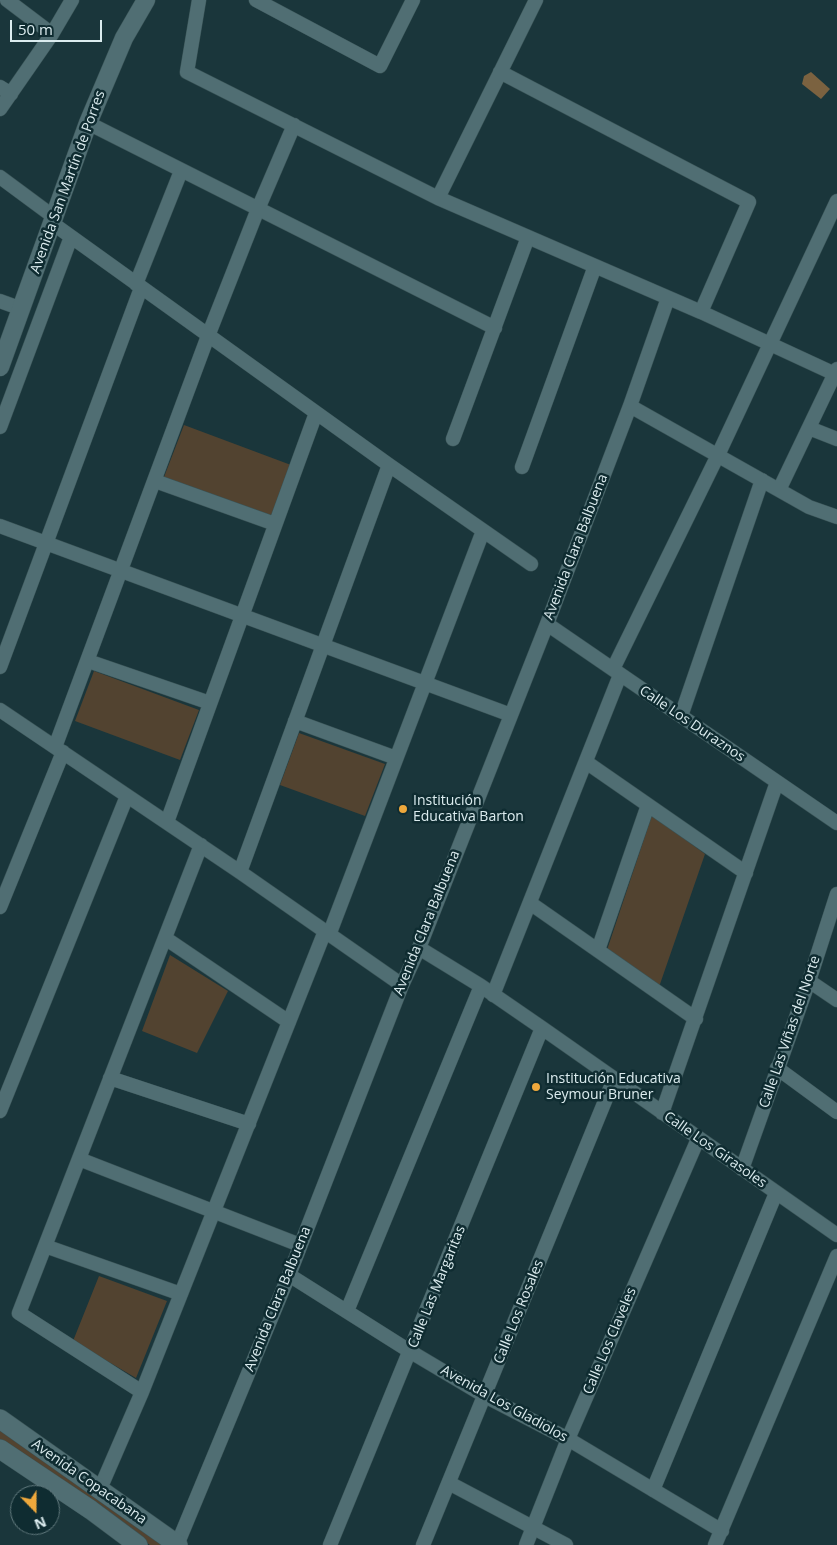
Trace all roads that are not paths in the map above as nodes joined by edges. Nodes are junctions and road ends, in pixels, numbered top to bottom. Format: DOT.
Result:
graph roads {
  1 [pos="7,0"];
  2 [pos="72,0"];
  3 [pos="146,0"];
  4 [pos="199,0"];
  5 [pos="256,0"];
  6 [pos="413,0"];
  7 [pos="536,0"];
  8 [pos="52,34"];
  9 [pos="500,72"];
  10 [pos="5,91"];
  11 [pos="0,109"];
  12 [pos="88,123"];
  13 [pos="294,126"];
  14 [pos="181,171"];
  15 [pos="0,177"];
  16 [pos="438,198"];
  17 [pos="837,201"];
  18 [pos="258,208"];
  19 [pos="53,220"];
  20 [pos="71,237"];
  21 [pos="528,237"];
  22 [pos="595,266"];
  23 [pos="139,286"];
  24 [pos="668,298"];
  25 [pos="0,300"];
  26 [pos="22,309"];
  27 [pos="701,312"];
  28 [pos="494,328"];
  29 [pos="208,336"];
  30 [pos="771,344"];
  31 [pos="0,367"];
  32 [pos="836,372"];
  33 [pos="630,406"];
  34 [pos="316,413"];
  35 [pos="0,427"];
  36 [pos="809,428"];
  37 [pos="453,439"];
  38 [pos="837,439"];
  39 [pos="718,456"];
  40 [pos="389,465"];
  41 [pos="522,467"];
  42 [pos="762,480"];
  43 [pos="155,481"];
  44 [pos="779,490"];
  45 [pos="837,517"];
  46 [pos="275,524"];
  47 [pos="0,526"];
  48 [pos="483,531"];
  49 [pos="47,543"];
  50 [pos="532,564"];
  51 [pos="122,570"];
  52 [pos="241,614"];
  53 [pos="547,624"];
  54 [pos="323,644"];
  55 [pos="88,661"];
  56 [pos="0,667"];
  57 [pos="616,672"];
  58 [pos="425,682"];
  59 [pos="210,703"];
  60 [pos="0,710"];
  61 [pos="511,714"];
  62 [pos="681,716"];
  63 [pos="295,721"];
  64 [pos="59,750"];
  65 [pos="396,758"];
  66 [pos="586,762"];
  67 [pos="777,782"];
  68 [pos="127,796"];
  69 [pos="648,805"];
  70 [pos="167,822"];
  71 [pos="837,823"];
  72 [pos="201,845"];
  73 [pos="240,872"];
  74 [pos="746,873"];
  75 [pos="837,894"];
  76 [pos="530,903"];
  77 [pos="0,907"];
  78 [pos="327,933"];
  79 [pos="165,938"];
  80 [pos="419,948"];
  81 [pos="598,950"];
  82 [pos="809,981"];
  83 [pos="402,985"];
  84 [pos="480,986"];
  85 [pos="493,995"];
  86 [pos="837,1000"];
  87 [pos="696,1019"];
  88 [pos="289,1022"];
  89 [pos="542,1028"];
  90 [pos="777,1068"];
  91 [pos="110,1078"];
  92 [pos="614,1079"];
  93 [pos="0,1111"];
  94 [pos="837,1112"];
  95 [pos="662,1113"];
  96 [pos="249,1124"];
  97 [pos="698,1139"];
  98 [pos="79,1159"];
  99 [pos="742,1170"];
  100 [pos="776,1193"];
  101 [pos="214,1212"];
  102 [pos="837,1235"];
  103 [pos="300,1245"];
  104 [pos="45,1246"];
  105 [pos="837,1256"];
  106 [pos="289,1275"];
  107 [pos="181,1294"];
  108 [pos="347,1311"];
  109 [pos="411,1352"];
  110 [pos="142,1392"];
  111 [pos="485,1396"];
  112 [pos="0,1419"];
  113 [pos="568,1439"];
  114 [pos="0,1449"];
  115 [pos="449,1483"];
  116 [pos="100,1489"];
  117 [pos="653,1490"];
  118 [pos="534,1527"];
  119 [pos="722,1530"];
  120 [pos="120,1539"];
  121 [pos="138,1545"];
  122 [pos="177,1545"];
  123 [pos="330,1545"];
  124 [pos="423,1545"];
  125 [pos="526,1545"];
  126 [pos="566,1545"];
  127 [pos="715,1545"];
  1 -- 8 [label="street"];
  2 -- 8 [label="street"];
  3 -- 12 [label="street, Avenida San Martín de Porres"];
  4 -- 13 [label="street"];
  5 -- 6 [label="street"];
  7 -- 9 [label="street"];
  8 -- 10 [label="street"];
  9 -- 16 [label="street"];
  9 -- 27 [label="street"];
  10 -- 11 [label="street"];
  12 -- 14 [label="street"];
  12 -- 19 [label="street, Avenida San Martín de Porres"];
  13 -- 16 [label="street"];
  13 -- 18 [label="street"];
  14 -- 18 [label="street"];
  14 -- 23 [label="street"];
  15 -- 19 [label="street"];
  16 -- 21 [label="street"];
  17 -- 30 [label="street"];
  18 -- 28 [label="street"];
  18 -- 29 [label="street"];
  19 -- 20 [label="street"];
  19 -- 26 [label="street, Avenida San Martín de Porres"];
  20 -- 23 [label="street"];
  20 -- 35 [label="street"];
  21 -- 22 [label="street"];
  21 -- 28 [label="street"];
  22 -- 24 [label="street"];
  22 -- 41 [label="street"];
  23 -- 29 [label="street"];
  23 -- 49 [label="street"];
  24 -- 27 [label="street"];
  24 -- 33 [label="street, Avenida Clara Balbuena"];
  25 -- 26 [label="street"];
  26 -- 31 [label="street, Avenida San Martín de Porres"];
  27 -- 30 [label="street"];
  28 -- 37 [label="street"];
  29 -- 34 [label="street"];
  29 -- 43 [label="street"];
  30 -- 32 [label="street"];
  30 -- 39 [label="street"];
  32 -- 36 [label="street"];
  33 -- 39 [label="street"];
  33 -- 53 [label="street, Avenida Clara Balbuena"];
  34 -- 40 [label="street"];
  34 -- 46 [label="street"];
  36 -- 38 [label="street"];
  36 -- 44 [label="street"];
  39 -- 42 [label="street"];
  39 -- 57 [label="street"];
  40 -- 48 [label="street"];
  40 -- 54 [label="street"];
  42 -- 44 [label="street"];
  42 -- 62 [label="street"];
  43 -- 46 [label="street"];
  43 -- 51 [label="street"];
  44 -- 45 [label="street"];
  46 -- 52 [label="street"];
  47 -- 49 [label="street"];
  48 -- 50 [label="street"];
  48 -- 58 [label="street"];
  49 -- 51 [label="street"];
  49 -- 56 [label="street"];
  51 -- 52 [label="street"];
  51 -- 55 [label="street"];
  52 -- 54 [label="street"];
  52 -- 59 [label="street"];
  53 -- 57 [label="street, Calle Los Duraznos"];
  53 -- 61 [label="street, Avenida Clara Balbuena"];
  54 -- 58 [label="street"];
  54 -- 63 [label="street"];
  55 -- 59 [label="street"];
  55 -- 64 [label="street"];
  57 -- 62 [label="street, Calle Los Duraznos"];
  57 -- 66 [label="street"];
  58 -- 61 [label="street"];
  58 -- 65 [label="street"];
  59 -- 70 [label="street"];
  60 -- 64 [label="street"];
  61 -- 80 [label="street, Avenida Clara Balbuena"];
  62 -- 67 [label="street, Calle Los Duraznos"];
  63 -- 65 [label="street"];
  63 -- 73 [label="street"];
  64 -- 68 [label="street"];
  64 -- 77 [label="street"];
  65 -- 78 [label="street"];
  66 -- 69 [label="street"];
  66 -- 76 [label="street"];
  67 -- 71 [label="street, Calle Los Duraznos"];
  67 -- 74 [label="street"];
  68 -- 70 [label="street"];
  68 -- 93 [label="street"];
  69 -- 74 [label="street"];
  69 -- 81 [label="street"];
  70 -- 72 [label="street"];
  72 -- 73 [label="street"];
  72 -- 79 [label="street"];
  73 -- 78 [label="street"];
  74 -- 87 [label="street"];
  75 -- 82 [label="street, Calle Las Viñas del Norte"];
  76 -- 81 [label="street"];
  76 -- 85 [label="street"];
  78 -- 83 [label="street"];
  78 -- 88 [label="street"];
  79 -- 88 [label="street"];
  79 -- 91 [label="street"];
  80 -- 83 [label="street, Avenida Clara Balbuena"];
  80 -- 84 [label="street, Calle Los Girasoles"];
  81 -- 87 [label="street"];
  82 -- 86 [label="street"];
  82 -- 90 [label="street, Calle Las Viñas del Norte"];
  83 -- 103 [label="street, Avenida Clara Balbuena"];
  84 -- 85 [label="street, Calle Los Girasoles"];
  84 -- 108 [label="street"];
  85 -- 89 [label="street, Calle Los Girasoles"];
  87 -- 95 [label="street"];
  88 -- 96 [label="street"];
  89 -- 92 [label="street, Calle Los Girasoles"];
  89 -- 109 [label="street, Calle Las Margaritas"];
  90 -- 94 [label="street"];
  90 -- 99 [label="street, Calle Las Viñas del Norte"];
  91 -- 96 [label="street"];
  91 -- 98 [label="street"];
  92 -- 95 [label="street, Calle Los Girasoles"];
  92 -- 111 [label="street, Calle Los Rosales"];
  95 -- 97 [label="street, Calle Los Girasoles"];
  96 -- 101 [label="street"];
  97 -- 99 [label="street, Calle Los Girasoles"];
  97 -- 113 [label="street, Calle Los Claveles"];
  98 -- 101 [label="street"];
  98 -- 104 [label="street"];
  99 -- 100 [label="street, Calle Los Girasoles"];
  100 -- 102 [label="street, Calle Los Girasoles"];
  100 -- 117 [label="street"];
  101 -- 103 [label="street"];
  101 -- 107 [label="street"];
  103 -- 106 [label="street, Avenida Clara Balbuena"];
  104 -- 107 [label="street"];
  104 -- 110 [label="street"];
  105 -- 119 [label="street"];
  106 -- 108 [label="street, Avenida Los Gladiolos"];
  106 -- 122 [label="street, Avenida Clara Balbuena"];
  107 -- 110 [label="street"];
  108 -- 109 [label="street, Avenida Los Gladiolos"];
  109 -- 111 [label="street, Avenida Los Gladiolos"];
  109 -- 123 [label="street, Calle Las Margaritas"];
  110 -- 116 [label="street"];
  111 -- 113 [label="street, Avenida Los Gladiolos"];
  111 -- 115 [label="street, Calle Los Rosales"];
  112 -- 116 [label="main road, Avenida Copacabana"];
  113 -- 117 [label="street, Avenida Los Gladiolos"];
  113 -- 118 [label="street, Calle Los Claveles"];
  114 -- 120 [label="main road, Avenida Copacabana"];
  115 -- 118 [label="street"];
  115 -- 124 [label="street, Calle Los Rosales"];
  116 -- 122 [label="main road, Avenida Copacabana"];
  117 -- 119 [label="street, Avenida Los Gladiolos"];
  118 -- 125 [label="street, Calle Los Claveles"];
  118 -- 126 [label="street"];
  119 -- 127 [label="street"];
  120 -- 121 [label="main road, Avenida Copacabana"];
}
